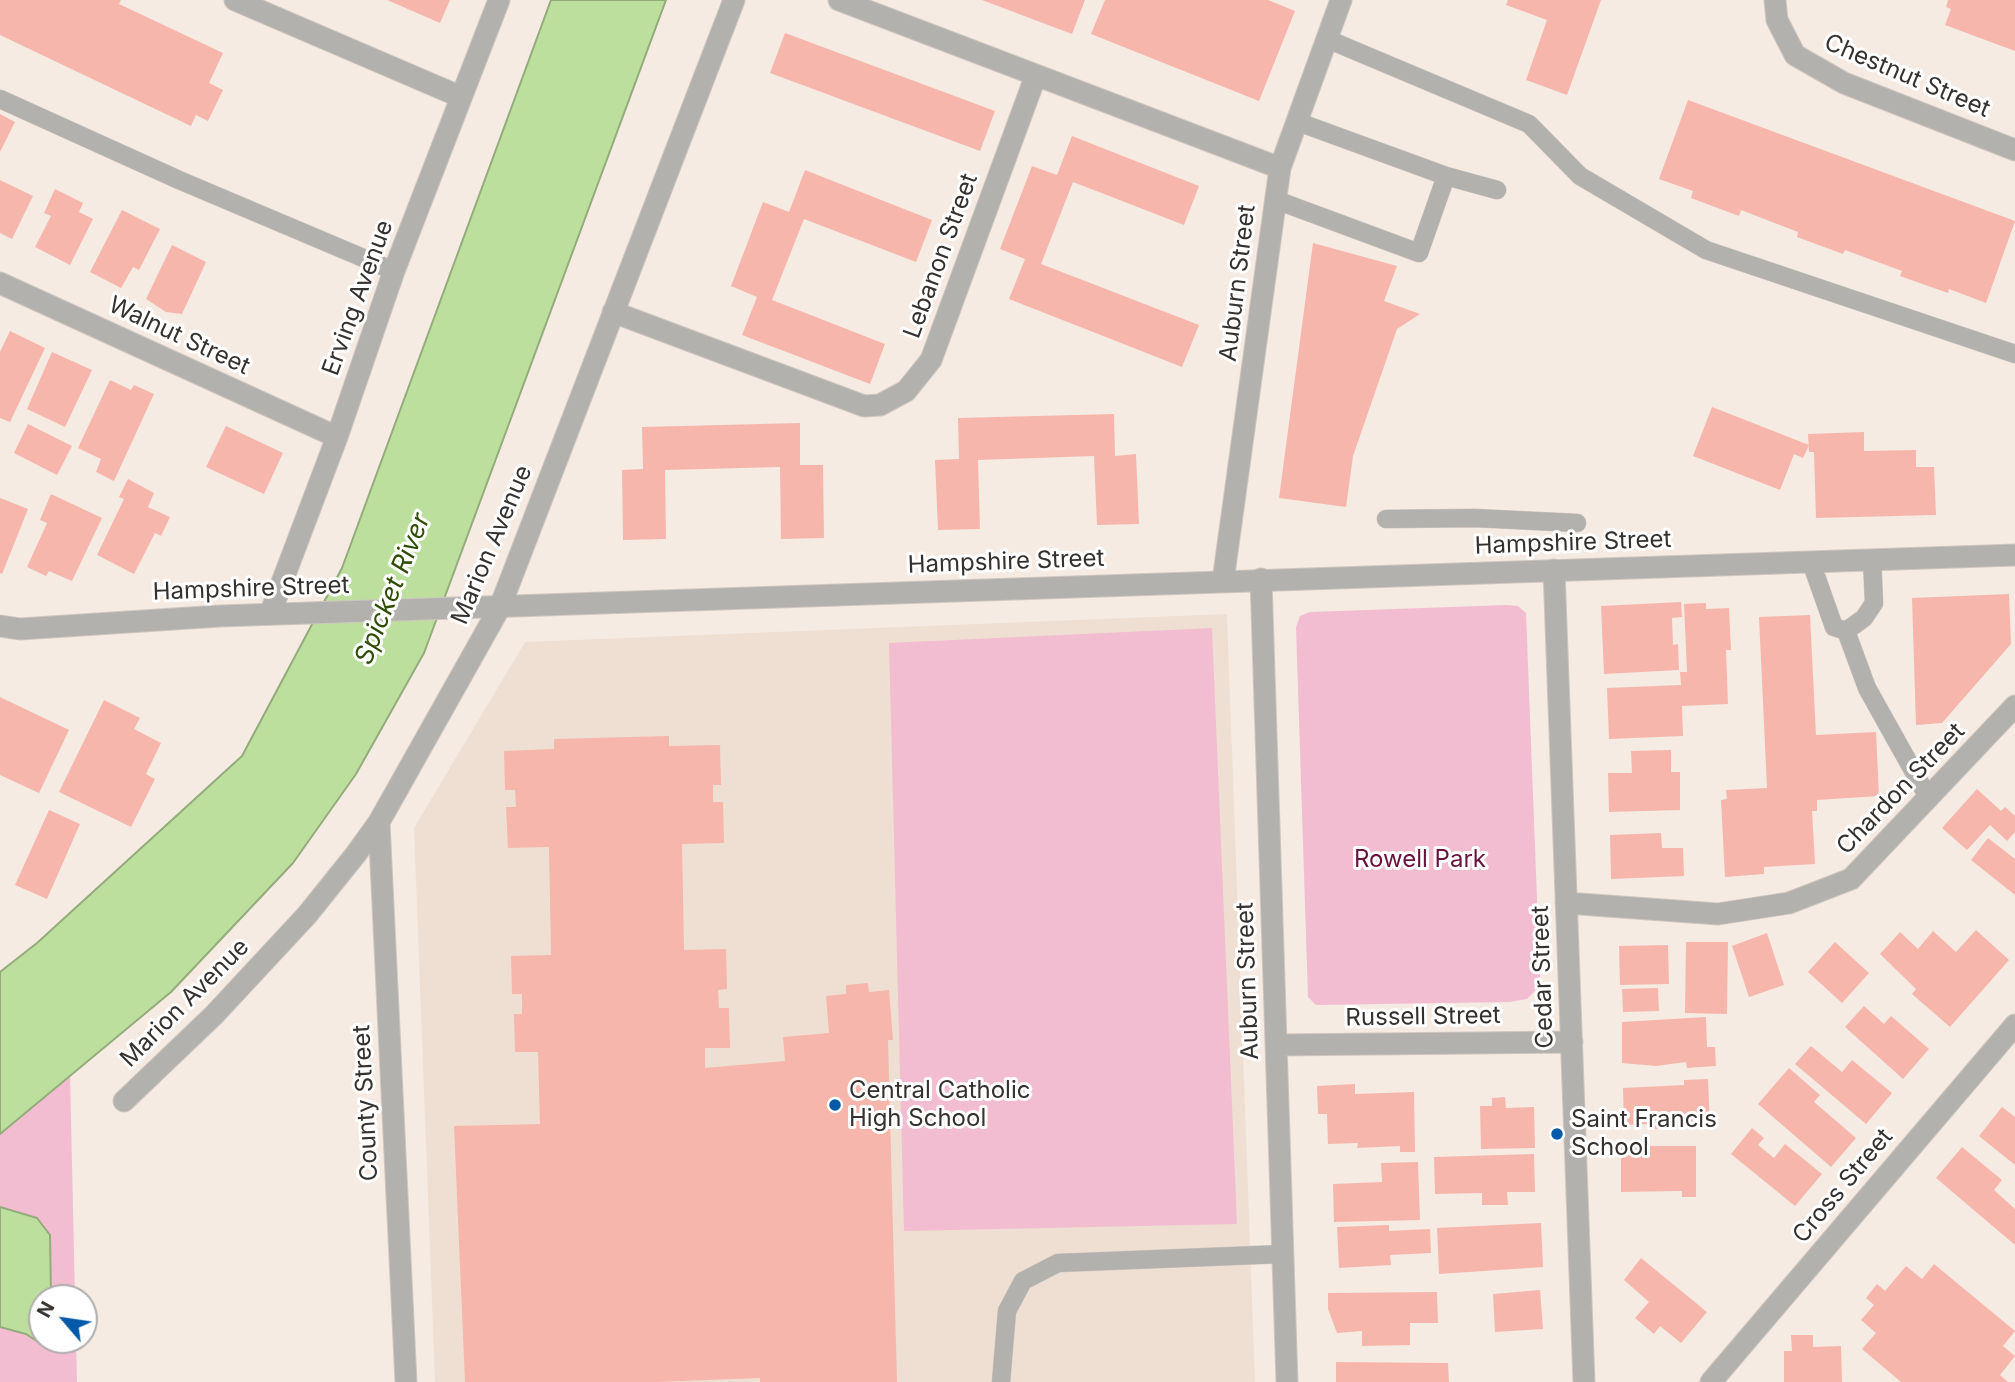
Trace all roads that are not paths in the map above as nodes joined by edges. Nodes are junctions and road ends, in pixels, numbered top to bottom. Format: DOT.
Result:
graph roads {
  1 [pos="235,0"];
  2 [pos="499,0"];
  3 [pos="734,0"];
  4 [pos="839,0"];
  5 [pos="1775,0"];
  6 [pos="1335,2"];
  7 [pos="1327,38"];
  8 [pos="1036,75"];
  9 [pos="461,97"];
  10 [pos="0,99"];
  11 [pos="1298,122"];
  12 [pos="2015,150"];
  13 [pos="1280,168"];
  14 [pos="1446,176"];
  15 [pos="1497,190"];
  16 [pos="1276,200"];
  17 [pos="394,271"];
  18 [pos="0,283"];
  19 [pos="613,312"];
  20 [pos="2015,354"];
  21 [pos="337,437"];
  22 [pos="1386,519"];
  23 [pos="1577,523"];
  24 [pos="2015,555"];
  25 [pos="1872,560"];
  26 [pos="1811,562"];
  27 [pos="1554,570"];
  28 [pos="1261,579"];
  29 [pos="1223,581"];
  30 [pos="500,607"];
  31 [pos="270,614"];
  32 [pos="0,626"];
  33 [pos="1846,631"];
  34 [pos="2015,706"];
  35 [pos="1930,799"];
  36 [pos="379,822"];
  37 [pos="1566,903"];
  38 [pos="2015,1025"];
  39 [pos="1572,1042"];
  40 [pos="1276,1045"];
  41 [pos="124,1101"];
  42 [pos="1283,1254"];
  43 [pos="406,1382"];
  44 [pos="1001,1382"];
  45 [pos="1287,1382"];
  46 [pos="1584,1382"];
  47 [pos="1711,1382"];
  1 -- 9 [label="street"];
  2 -- 9 [label="street, Erving Avenue"];
  3 -- 19 [label="street, Marion Avenue"];
  4 -- 8 [label="street"];
  5 -- 12 [label="street, Chestnut Street"];
  6 -- 7 [label="street, Auburn Street"];
  7 -- 11 [label="street, Auburn Street"];
  7 -- 20 [label="lane"];
  8 -- 13 [label="street"];
  8 -- 19 [label="street, Lebanon Street"];
  9 -- 17 [label="street, Erving Avenue"];
  10 -- 17 [label="lane"];
  11 -- 13 [label="street, Auburn Street"];
  11 -- 14 [label="lane"];
  13 -- 16 [label="street, Auburn Street"];
  14 -- 15 [label="lane"];
  14 -- 16 [label="lane"];
  16 -- 29 [label="street, Auburn Street"];
  17 -- 21 [label="street, Erving Avenue"];
  18 -- 21 [label="street, Walnut Street"];
  19 -- 30 [label="street, Marion Avenue"];
  21 -- 31 [label="street, Erving Avenue"];
  22 -- 23 [label="lane"];
  24 -- 25 [label="street, Hampshire Street"];
  25 -- 26 [label="street, Hampshire Street"];
  25 -- 33 [label="lane"];
  26 -- 27 [label="street, Hampshire Street"];
  26 -- 33 [label="lane"];
  27 -- 28 [label="street, Hampshire Street"];
  27 -- 37 [label="street, Cedar Street"];
  28 -- 29 [label="street, Hampshire Street"];
  28 -- 40 [label="street, Auburn Street"];
  29 -- 30 [label="street, Hampshire Street"];
  30 -- 31 [label="street, Hampshire Street"];
  30 -- 36 [label="street, Marion Avenue"];
  31 -- 32 [label="street, Hampshire Street"];
  33 -- 35 [label="lane"];
  34 -- 35 [label="street, Chardon Street"];
  35 -- 37 [label="street, Chardon Street"];
  36 -- 41 [label="street, Marion Avenue"];
  36 -- 43 [label="street, County Street"];
  37 -- 39 [label="street, Cedar Street"];
  38 -- 47 [label="street, Cross Street"];
  39 -- 40 [label="street, Russell Street"];
  39 -- 46 [label="street, Cedar Street"];
  40 -- 42 [label="street, Auburn Street"];
  42 -- 44 [label="lane"];
  42 -- 45 [label="street, Auburn Street"];
}
